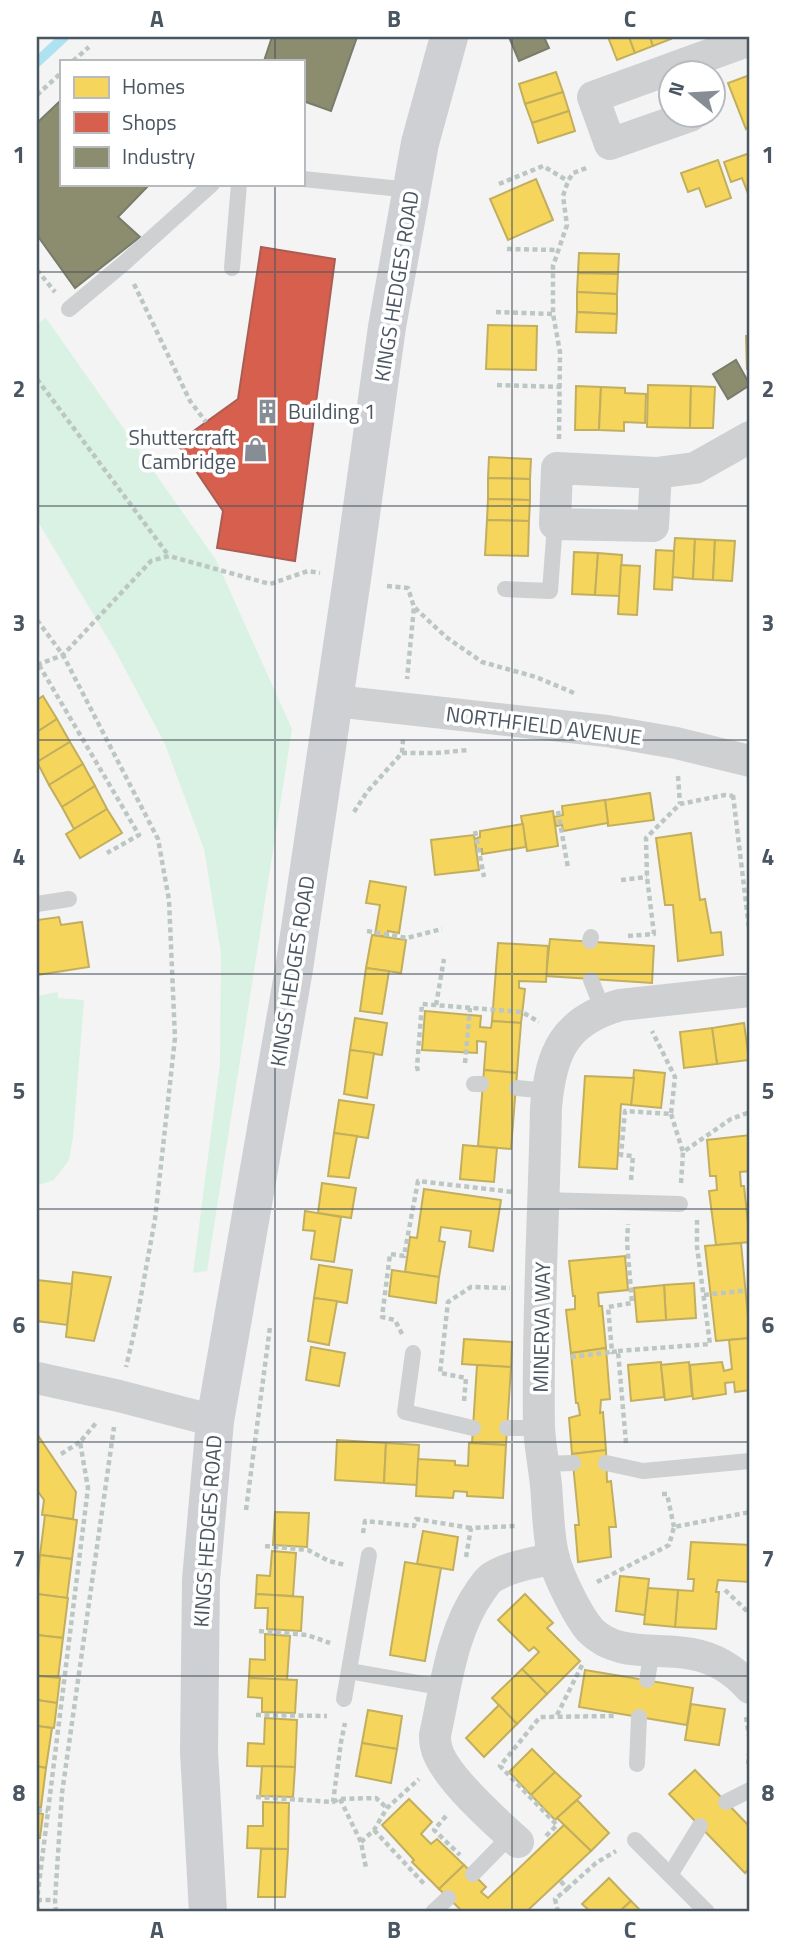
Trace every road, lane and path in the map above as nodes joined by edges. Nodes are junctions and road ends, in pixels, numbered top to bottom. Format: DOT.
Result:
graph roads {
  1 [pos="449,37"];
  2 [pos="750,40"];
  3 [pos="89,47"];
  4 [pos="74,60"];
  5 [pos="706,60"];
  6 [pos="60,74"];
  7 [pos="658,77"];
  8 [pos="37,95"];
  9 [pos="658,127"];
  10 [pos="610,144"];
  11 [pos="304,178"];
  12 [pos="568,181"];
  13 [pos="499,184"];
  14 [pos="210,186"];
  15 [pos="239,186"];
  16 [pos="411,190"];
  17 [pos="507,249"];
  18 [pos="558,250"];
  19 [pos="123,264"];
  20 [pos="232,268"];
  21 [pos="69,309"];
  22 [pos="496,312"];
  23 [pos="553,314"];
  24 [pos="37,379"];
  25 [pos="497,385"];
  26 [pos="561,387"];
  27 [pos="205,422"];
  28 [pos="750,437"];
  29 [pos="557,468"];
  30 [pos="656,473"];
  31 [pos="555,524"];
  32 [pos="169,556"];
  33 [pos="352,579"];
  34 [pos="505,589"];
  35 [pos="414,607"];
  36 [pos="37,620"];
  37 [pos="63,655"];
  38 [pos="38,665"];
  39 [pos="570,693"];
  40 [pos="335,701"];
  41 [pos="404,707"];
  42 [pos="742,774"];
  43 [pos="733,796"];
  44 [pos="558,811"];
  45 [pos="354,814"];
  46 [pos="475,831"];
  47 [pos="107,853"];
  48 [pos="568,868"];
  49 [pos="484,877"];
  50 [pos="647,877"];
  51 [pos="621,880"];
  52 [pos="69,899"];
  53 [pos="37,905"];
  54 [pos="442,929"];
  55 [pos="367,931"];
  56 [pos="628,936"];
  57 [pos="750,936"];
  58 [pos="444,958"];
  59 [pos="591,980"];
  60 [pos="750,991"];
  61 [pos="436,1005"];
  62 [pos="470,1008"];
  63 [pos="603,1010"];
  64 [pos="542,1024"];
  65 [pos="658,1027"];
  66 [pos="418,1072"];
  67 [pos="473,1080"];
  68 [pos="517,1088"];
  69 [pos="548,1091"];
  70 [pos="750,1112"];
  71 [pos="671,1114"];
  72 [pos="683,1152"];
  73 [pos="534,1196"];
  74 [pos="628,1202"];
  75 [pos="680,1203"];
  76 [pos="521,1288"];
  77 [pos="750,1290"];
  78 [pos="704,1295"];
  79 [pos="270,1327"];
  80 [pos="615,1352"];
  81 [pos="413,1353"];
  82 [pos="560,1358"];
  83 [pos="37,1378"];
  84 [pos="119,1396"];
  85 [pos="463,1402"];
  86 [pos="215,1421"];
  87 [pos="473,1428"];
  88 [pos="507,1428"];
  89 [pos="539,1428"];
  90 [pos="80,1442"];
  91 [pos="61,1454"];
  92 [pos="750,1461"];
  93 [pos="606,1463"];
  94 [pos="629,1468"];
  95 [pos="750,1513"];
  96 [pos="245,1515"];
  97 [pos="674,1527"];
  98 [pos="471,1528"];
  99 [pos="265,1546"];
  100 [pos="554,1558"];
  101 [pos="368,1562"];
  102 [pos="593,1583"];
  103 [pos="725,1590"];
  104 [pos="750,1614"];
  105 [pos="260,1631"];
  106 [pos="352,1651"];
  107 [pos="585,1660"];
  108 [pos="349,1671"];
  109 [pos="446,1688"];
  110 [pos="750,1688"];
  111 [pos="344,1699"];
  112 [pos="256,1714"];
  113 [pos="557,1715"];
  114 [pos="639,1717"];
  115 [pos="637,1764"];
  116 [pos="425,1772"];
  117 [pos="750,1790"];
  118 [pos="256,1797"];
  119 [pos="340,1799"];
  120 [pos="332,1802"];
  121 [pos="726,1802"];
  122 [pos="387,1808"];
  123 [pos="37,1810"];
  124 [pos="48,1811"];
  125 [pos="700,1826"];
  126 [pos="374,1830"];
  127 [pos="514,1838"];
  128 [pos="635,1840"];
  129 [pos="361,1842"];
  130 [pos="366,1868"];
  131 [pos="472,1874"];
  132 [pos="670,1875"];
  133 [pos="561,1880"];
  134 [pos="566,1889"];
  135 [pos="37,1900"];
  136 [pos="55,1900"];
  137 [pos="441,1904"];
  138 [pos="38,1912"];
  139 [pos="56,1912"];
  140 [pos="208,1912"];
  141 [pos="558,1912"];
  142 [pos="707,1912"];
  1 -- 16 [label="street, KINGS HEDGES ROAD"];
  2 -- 5 [label="street"];
  3 -- 4 [label="path"];
  6 -- 8 [label="path"];
  7 -- 10 [label="street"];
  9 -- 10 [label="street"];
  10 -- 12 [label="path"];
  11 -- 16 [label="lane"];
  12 -- 13 [label="path"];
  12 -- 18 [label="path"];
  14 -- 19 [label="lane"];
  15 -- 20 [label="lane"];
  16 -- 33 [label="street, KINGS HEDGES ROAD"];
  17 -- 18 [label="path"];
  18 -- 23 [label="path"];
  19 -- 21 [label="lane"];
  19 -- 27 [label="path"];
  22 -- 23 [label="path"];
  23 -- 26 [label="path"];
  24 -- 32 [label="path"];
  25 -- 26 [label="path"];
  26 -- 29 [label="path"];
  28 -- 30 [label="street"];
  29 -- 30 [label="street"];
  29 -- 31 [label="street"];
  30 -- 31 [label="street"];
  31 -- 34 [label="lane"];
  32 -- 33 [label="path"];
  32 -- 37 [label="path"];
  33 -- 35 [label="path"];
  33 -- 40 [label="street, KINGS HEDGES ROAD"];
  35 -- 39 [label="path"];
  35 -- 41 [label="path"];
  36 -- 37 [label="path"];
  37 -- 38 [label="path"];
  37 -- 84 [label="path"];
  38 -- 47 [label="path"];
  40 -- 41 [label="street, NORTHFIELD AVENUE"];
  40 -- 86 [label="street, KINGS HEDGES ROAD"];
  41 -- 42 [label="street, NORTHFIELD AVENUE"];
  41 -- 45 [label="path"];
  42 -- 43 [label="path"];
  43 -- 50 [label="path"];
  43 -- 57 [label="path"];
  44 -- 48 [label="path"];
  46 -- 49 [label="path"];
  50 -- 51 [label="path"];
  50 -- 56 [label="path"];
  52 -- 53 [label="lane"];
  54 -- 55 [label="path"];
  58 -- 61 [label="path"];
  59 -- 63 [label="lane"];
  60 -- 63 [label="street, MINERVA WAY"];
  61 -- 62 [label="path"];
  61 -- 66 [label="path"];
  62 -- 64 [label="path"];
  62 -- 67 [label="path"];
  63 -- 69 [label="street, MINERVA WAY"];
  65 -- 71 [label="path"];
  68 -- 69 [label="lane"];
  69 -- 73 [label="street, MINERVA WAY"];
  70 -- 72 [label="path"];
  71 -- 72 [label="path"];
  71 -- 74 [label="path"];
  72 -- 75 [label="path"];
  73 -- 74 [label="lane"];
  73 -- 81 [label="path"];
  73 -- 89 [label="street, MINERVA WAY"];
  74 -- 75 [label="lane"];
  74 -- 80 [label="path"];
  75 -- 78 [label="path"];
  76 -- 85 [label="path"];
  77 -- 78 [label="path"];
  78 -- 80 [label="path"];
  79 -- 96 [label="path"];
  80 -- 82 [label="path"];
  80 -- 94 [label="path"];
  81 -- 87 [label="lane"];
  83 -- 84 [label="street"];
  84 -- 86 [label="street"];
  84 -- 90 [label="path"];
  84 -- 136 [label="path"];
  86 -- 140 [label="street, KINGS HEDGES ROAD"];
  88 -- 89 [label="lane"];
  89 -- 100 [label="street, MINERVA WAY"];
  90 -- 91 [label="path"];
  90 -- 124 [label="path"];
  92 -- 94 [label="lane"];
  93 -- 94 [label="lane"];
  94 -- 97 [label="path"];
  95 -- 97 [label="path"];
  97 -- 102 [label="path"];
  98 -- 101 [label="path"];
  99 -- 101 [label="path"];
  100 -- 109 [label="street"];
  100 -- 110 [label="street, MINERVA WAY"];
  101 -- 106 [label="lane"];
  103 -- 104 [label="path"];
  105 -- 106 [label="path"];
  106 -- 108 [label="lane"];
  107 -- 113 [label="path"];
  108 -- 109 [label="lane"];
  108 -- 111 [label="lane"];
  109 -- 127 [label="street"];
  111 -- 112 [label="path"];
  111 -- 120 [label="path"];
  114 -- 115 [label="lane"];
  116 -- 122 [label="path"];
  117 -- 121 [label="lane"];
  118 -- 120 [label="path"];
  119 -- 120 [label="path"];
  119 -- 122 [label="path"];
  119 -- 129 [label="path"];
  122 -- 126 [label="path"];
  123 -- 124 [label="path"];
  124 -- 135 [label="path"];
  125 -- 132 [label="lane"];
  126 -- 129 [label="path"];
  126 -- 137 [label="path"];
  127 -- 131 [label="lane"];
  128 -- 132 [label="lane"];
  128 -- 134 [label="path"];
  129 -- 130 [label="path"];
  132 -- 142 [label="lane"];
  133 -- 134 [label="path"];
  134 -- 141 [label="path"];
  135 -- 136 [label="path"];
  135 -- 138 [label="path"];
  136 -- 139 [label="path"];
}
